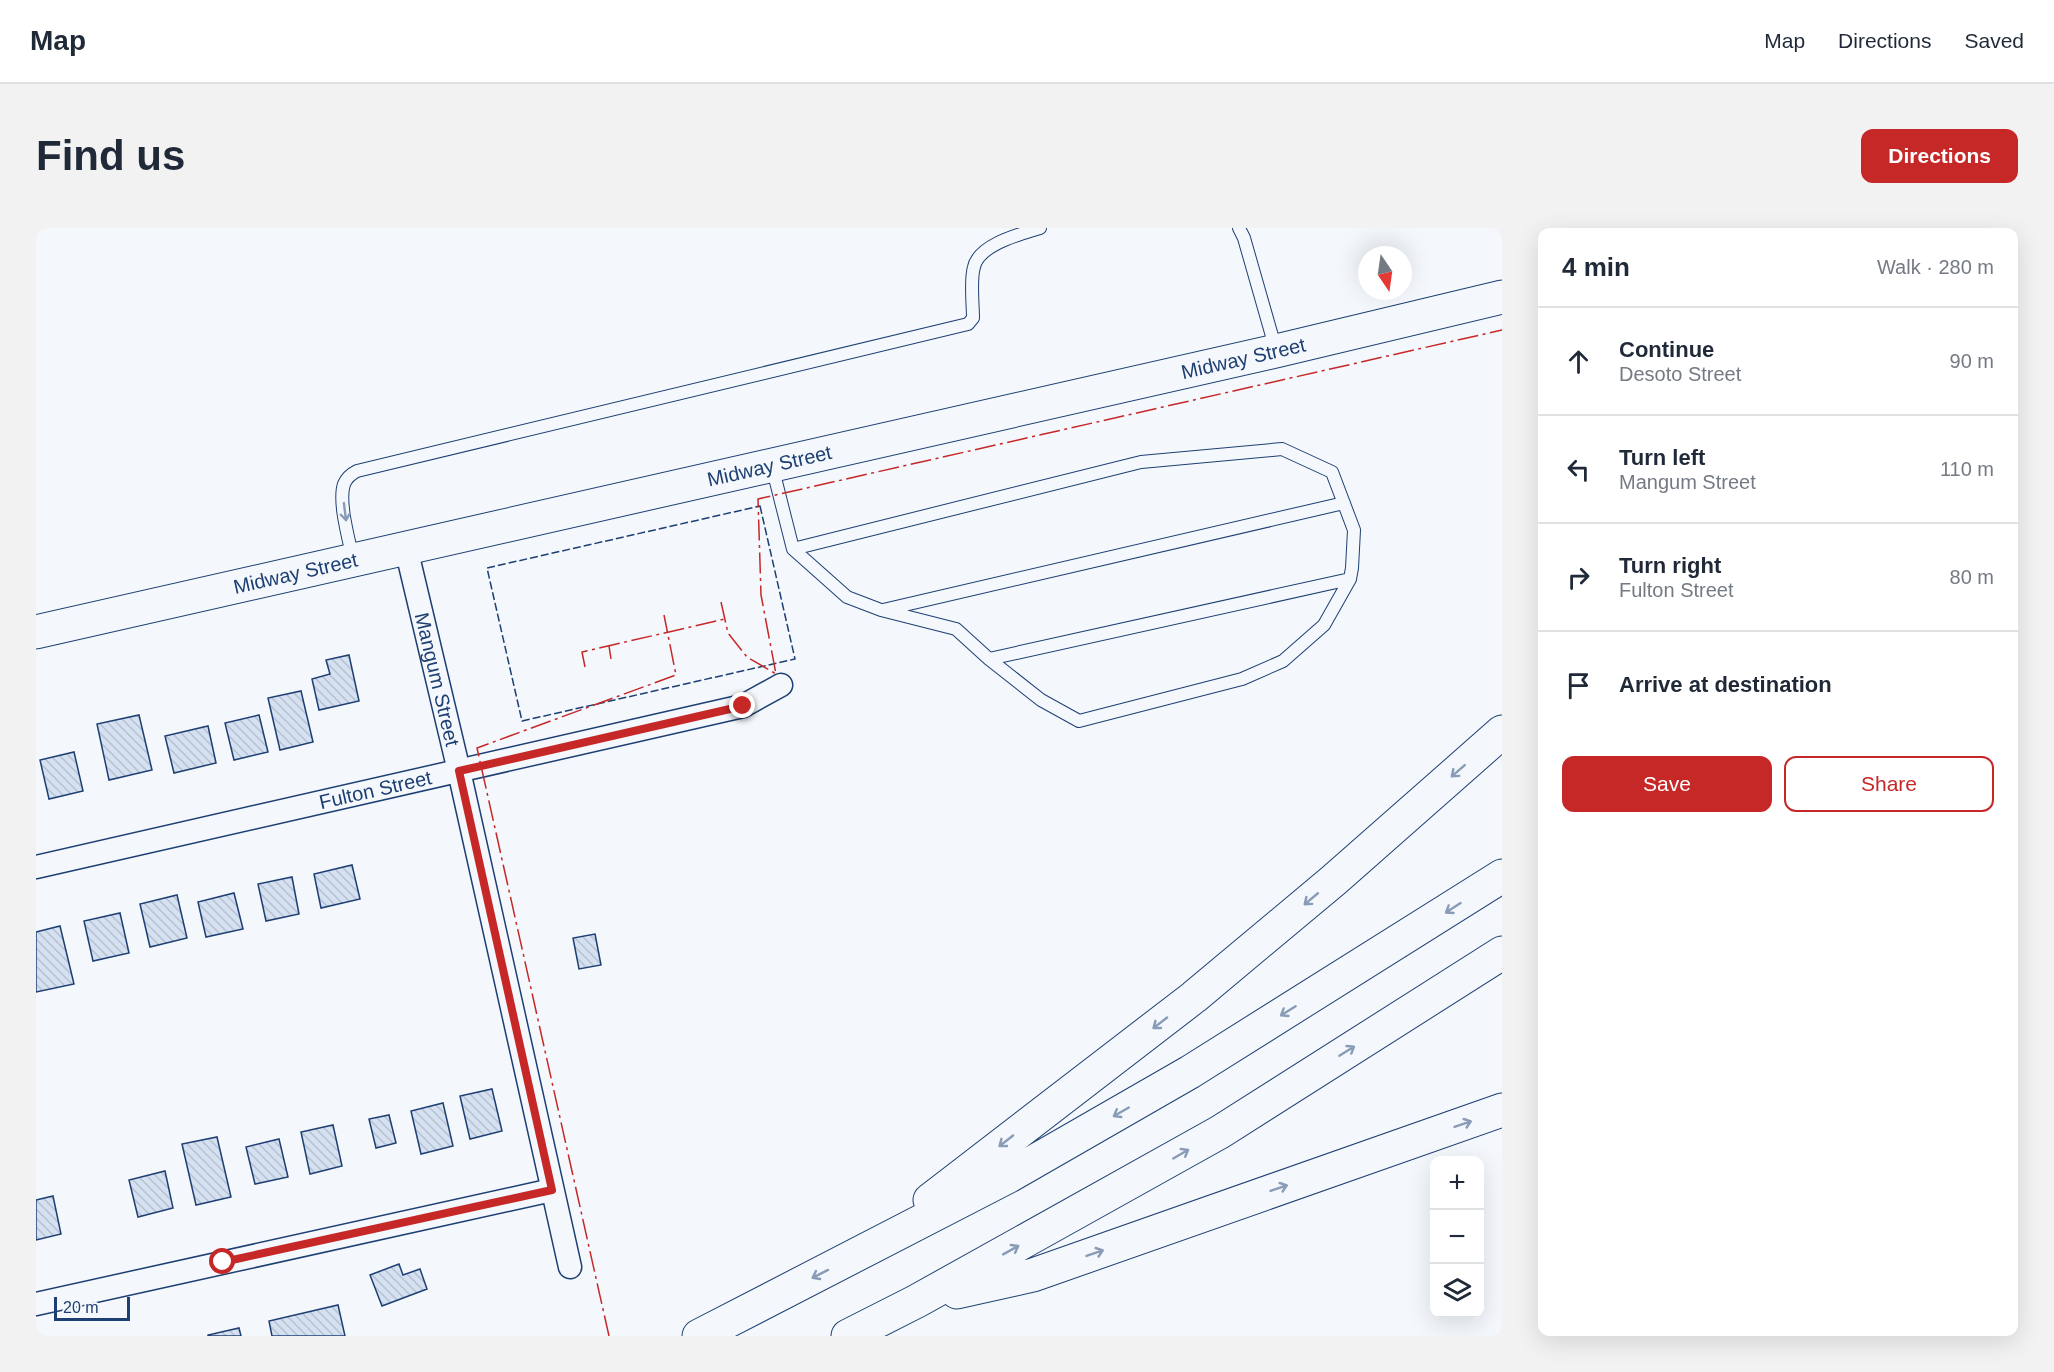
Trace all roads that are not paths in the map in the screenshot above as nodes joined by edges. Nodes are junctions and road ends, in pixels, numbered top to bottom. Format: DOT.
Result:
graph roads {
  1 [pos="1040,228"];
  2 [pos="1239,228"];
  3 [pos="1502,297"];
  4 [pos="1276,351"];
  5 [pos="771,465"];
  6 [pos="1344,503"];
  7 [pos="406,548"];
  8 [pos="793,549"];
  9 [pos="353,560"];
  10 [pos="1350,579"];
  11 [pos="881,610"];
  12 [pos="36,632"];
  13 [pos="989,659"];
  14 [pos="781,685"];
  15 [pos="1502,732"];
  16 [pos="459,771"];
  17 [pos="36,867"];
  18 [pos="1502,876"];
  19 [pos="1502,953"];
  20 [pos="1502,1110"];
  21 [pos="552,1190"];
  22 [pos="860,1253"];
  23 [pos="570,1267"];
  24 [pos="917,1302"];
  25 [pos="36,1304"];
  26 [pos="699,1336"];
  27 [pos="848,1336"];
  1 -- 9 [label="lane, one-way"];
  2 -- 4 [label="lane"];
  3 -- 4 [label="main road, Midway Street"];
  4 -- 5 [label="main road, Midway Street"];
  5 -- 7 [label="main road, Midway Street"];
  5 -- 8 [label="lane"];
  6 -- 8 [label="lane"];
  6 -- 10 [label="lane"];
  6 -- 11 [label="lane"];
  7 -- 9 [label="main road, Midway Street"];
  7 -- 16 [label="street, Mangum Street"];
  8 -- 11 [label="lane"];
  9 -- 12 [label="main road, Midway Street"];
  10 -- 13 [label="lane"];
  10 -- 13 [label="lane"];
  11 -- 13 [label="lane"];
  14 -- 16 [label="street, Fulton Street"];
  15 -- 22 [label="main road, one-way"];
  16 -- 17 [label="street, Fulton Street"];
  16 -- 21 [label="street, Mangum Street"];
  18 -- 22 [label="main road, one-way"];
  24 -- 19 [label="main road, one-way"];
  24 -- 20 [label="main road, one-way"];
  21 -- 23 [label="street, Mangum Street"];
  21 -- 25 [label="street"];
  22 -- 26 [label="main road, one-way"];
  24 -- 27 [label="main road"];
}
